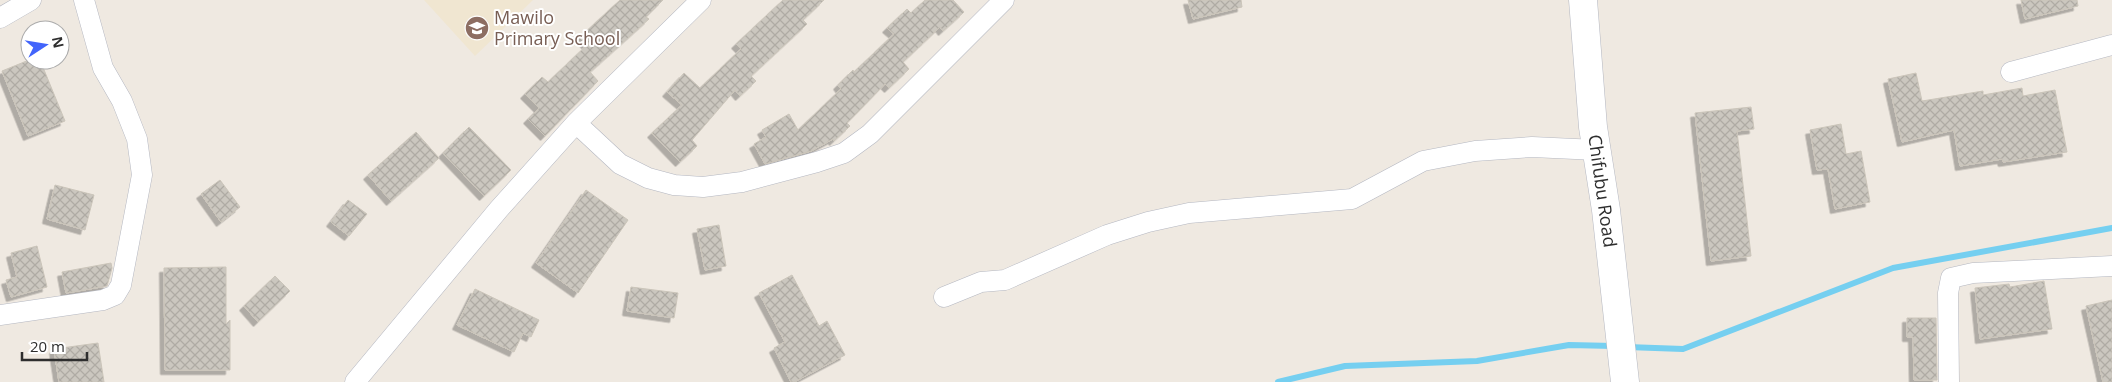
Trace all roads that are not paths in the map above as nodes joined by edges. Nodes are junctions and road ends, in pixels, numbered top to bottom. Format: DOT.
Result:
graph roads {
  1 [pos="31,0"];
  2 [pos="84,0"];
  3 [pos="701,0"];
  4 [pos="1004,0"];
  5 [pos="1582,0"];
  6 [pos="0,18"];
  7 [pos="2112,45"];
  8 [pos="2011,72"];
  9 [pos="576,123"];
  10 [pos="1597,150"];
  11 [pos="2112,266"];
  12 [pos="944,297"];
  13 [pos="0,315"];
  14 [pos="355,382"];
  15 [pos="1625,382"];
  16 [pos="1949,382"];
  1 -- 6 [label="street"];
  2 -- 13 [label="street"];
  3 -- 9 [label="street"];
  4 -- 9 [label="street"];
  5 -- 10 [label="main road, Chifubu Road"];
  7 -- 8 [label="street"];
  9 -- 14 [label="street"];
  10 -- 12 [label="street"];
  10 -- 15 [label="main road, Chifubu Road"];
  11 -- 16 [label="street"];
}
